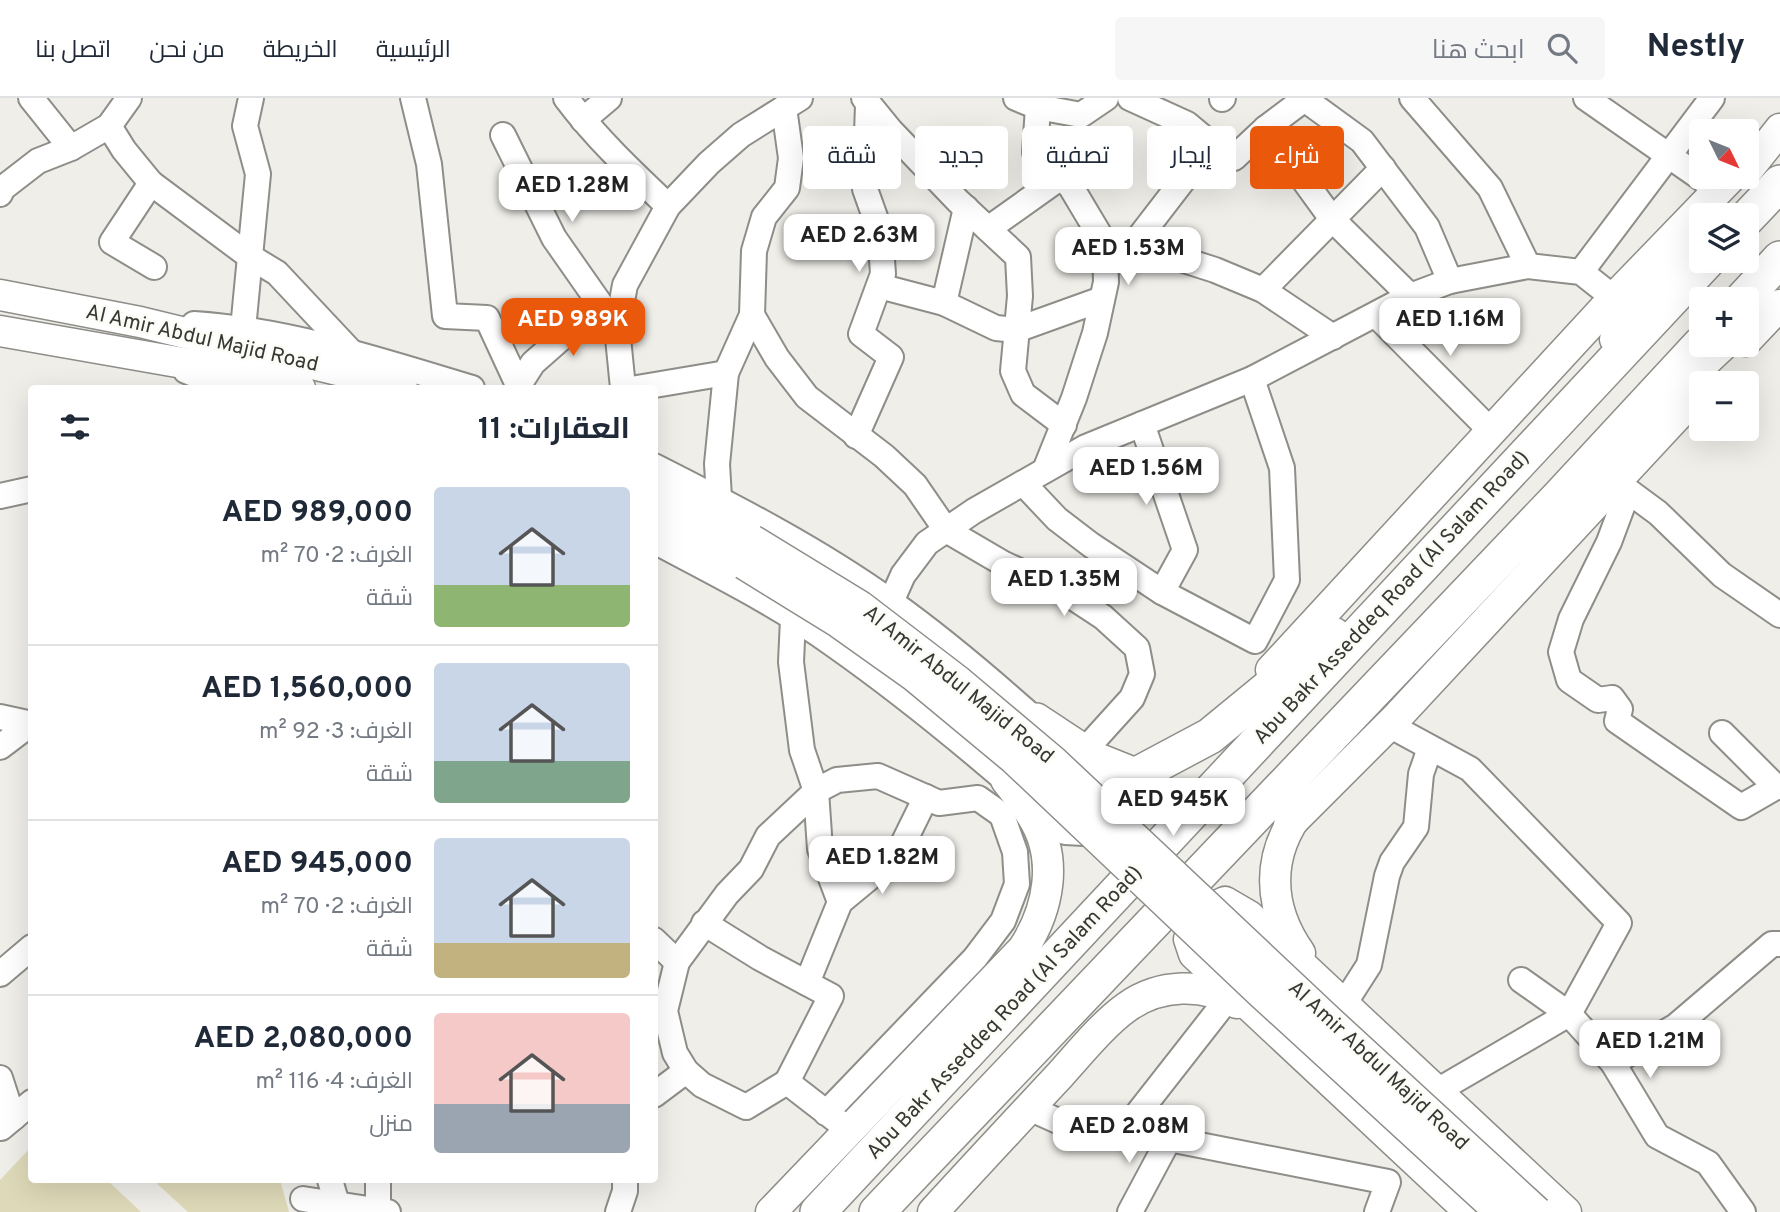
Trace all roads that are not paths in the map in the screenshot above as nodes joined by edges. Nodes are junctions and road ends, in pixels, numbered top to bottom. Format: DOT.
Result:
graph roads {
  1 [pos="31,98"];
  2 [pos="129,98"];
  3 [pos="251,98"];
  4 [pos="413,98"];
  5 [pos="566,98"];
  6 [pos="609,98"];
  7 [pos="1106,98"];
  8 [pos="1130,98"];
  9 [pos="1305,98"];
  10 [pos="1412,98"];
  11 [pos="1586,98"];
  12 [pos="1712,98"];
  13 [pos="866,102"];
  14 [pos="1027,102"];
  15 [pos="792,103"];
  16 [pos="583,120"];
  17 [pos="109,126"];
  18 [pos="1031,126"];
  19 [pos="1189,126"];
  20 [pos="1269,126"];
  21 [pos="1780,128"];
  22 [pos="503,135"];
  23 [pos="1250,143"];
  24 [pos="71,148"];
  25 [pos="1759,148"];
  26 [pos="1759,155"];
  27 [pos="1236,156"];
  28 [pos="1668,156"];
  29 [pos="1383,168"];
  30 [pos="151,183"];
  31 [pos="1780,183"];
  32 [pos="1044,189"];
  33 [pos="1073,189"];
  34 [pos="1176,189"];
  35 [pos="1310,189"];
  36 [pos="1726,190"];
  37 [pos="0,194"];
  38 [pos="1759,205"];
  39 [pos="668,206"];
  40 [pos="966,208"];
  41 [pos="1332,219"];
  42 [pos="988,229"];
  43 [pos="1105,244"];
  44 [pos="1134,244"];
  45 [pos="1689,244"];
  46 [pos="249,256"];
  47 [pos="1780,259"];
  48 [pos="1528,266"];
  49 [pos="154,267"];
  50 [pos="1581,272"];
  51 [pos="1696,273"];
  52 [pos="1450,281"];
  53 [pos="879,286"];
  54 [pos="1754,287"];
  55 [pos="1263,290"];
  56 [pos="1780,292"];
  57 [pos="0,295"];
  58 [pos="1410,296"];
  59 [pos="1614,298"];
  60 [pos="1102,299"];
  61 [pos="944,303"];
  62 [pos="600,304"];
  63 [pos="1780,305"];
  64 [pos="1759,311"];
  65 [pos="752,314"];
  66 [pos="1376,316"];
  67 [pos="140,322"];
  68 [pos="617,328"];
  69 [pos="1759,328"];
  70 [pos="243,329"];
  71 [pos="1016,330"];
  72 [pos="0,331"];
  73 [pos="1333,337"];
  74 [pos="353,354"];
  75 [pos="1689,357"];
  76 [pos="1710,357"];
  77 [pos="1732,357"];
  78 [pos="1718,371"];
  79 [pos="726,373"];
  80 [pos="1252,379"];
  81 [pos="222,383"];
  82 [pos="257,383"];
  83 [pos="391,385"];
  84 [pos="462,385"];
  85 [pos="517,385"];
  86 [pos="520,385"];
  87 [pos="623,385"];
  88 [pos="655,385"];
  89 [pos="1689,405"];
  90 [pos="1142,424"];
  91 [pos="1064,425"];
  92 [pos="1492,432"];
  93 [pos="856,436"];
  94 [pos="1517,463"];
  95 [pos="658,468"];
  96 [pos="1045,470"];
  97 [pos="1023,483"];
  98 [pos="1622,486"];
  99 [pos="28,490"];
  100 [pos="658,490"];
  101 [pos="0,496"];
  102 [pos="1559,497"];
  103 [pos="719,498"];
  104 [pos="658,517"];
  105 [pos="946,530"];
  106 [pos="658,543"];
  107 [pos="748,552"];
  108 [pos="1434,553"];
  109 [pos="1471,589"];
  110 [pos="1162,592"];
  111 [pos="891,602"];
  112 [pos="1780,615"];
  113 [pos="793,620"];
  114 [pos="0,717"];
  115 [pos="1036,721"];
  116 [pos="28,724"];
  117 [pos="1390,725"];
  118 [pos="28,726"];
  119 [pos="1722,733"];
  120 [pos="1210,736"];
  121 [pos="1094,740"];
  122 [pos="0,747"];
  123 [pos="1430,748"];
  124 [pos="1006,780"];
  125 [pos="1778,787"];
  126 [pos="817,791"];
  127 [pos="926,797"];
  128 [pos="1289,825"];
  129 [pos="840,902"];
  130 [pos="704,923"];
  131 [pos="658,944"];
  132 [pos="1780,944"];
  133 [pos="28,950"];
  134 [pos="677,962"];
  135 [pos="0,974"];
  136 [pos="1317,979"];
  137 [pos="1521,980"];
  138 [pos="807,983"];
  139 [pos="1229,998"];
  140 [pos="1344,1004"];
  141 [pos="1569,1014"];
  142 [pos="1264,1020"];
  143 [pos="1613,1063"];
  144 [pos="686,1071"];
  145 [pos="0,1078"];
  146 [pos="787,1082"];
  147 [pos="1437,1091"];
  148 [pos="658,1093"];
  149 [pos="1029,1108"];
  150 [pos="15,1116"];
  151 [pos="838,1122"];
  152 [pos="1128,1126"];
  153 [pos="1169,1139"];
  154 [pos="331,1183"];
  155 [pos="378,1183"];
  156 [pos="625,1183"];
  157 [pos="302,1197"];
  158 [pos="337,1208"];
  159 [pos="383,1211"];
  160 [pos="618,1212"];
  161 [pos="771,1212"];
  162 [pos="818,1212"];
  163 [pos="877,1212"];
  164 [pos="933,1212"];
  165 [pos="1130,1212"];
  166 [pos="1377,1212"];
  167 [pos="1470,1212"];
  168 [pos="1500,1212"];
  169 [pos="1537,1212"];
  170 [pos="1566,1212"];
  171 [pos="1743,1212"];
  1 -- 24 [label="street"];
  2 -- 17 [label="street"];
  3 -- 46 [label="street"];
  4 -- 85 [label="street"];
  5 -- 16 [label="street"];
  6 -- 16 [label="street"];
  7 -- 14 [label="street"];
  8 -- 19 [label="street"];
  9 -- 20 [label="street"];
  9 -- 29 [label="street"];
  10 -- 48 [label="street"];
  11 -- 28 [label="street"];
  12 -- 28 [label="street"];
  13 -- 40 [label="street"];
  13 -- 53 [label="street"];
  14 -- 18 [label="street"];
  15 -- 39 [label="street"];
  15 -- 65 [label="street"];
  16 -- 39 [label="street"];
  17 -- 24 [label="street"];
  17 -- 30 [label="street"];
  21 -- 25 [label="main road"];
  21 -- 26 [label="main road"];
  22 -- 62 [label="street"];
  23 -- 27 [label="street"];
  24 -- 37 [label="street"];
  28 -- 36 [label="street"];
  28 -- 50 [label="street"];
  29 -- 41 [label="street"];
  29 -- 52 [label="street"];
  30 -- 46 [label="street"];
  30 -- 49 [label="street"];
  31 -- 38 [label="highway"];
  32 -- 42 [label="street"];
  33 -- 43 [label="street"];
  34 -- 44 [label="street"];
  35 -- 41 [label="street"];
  36 -- 59 [label="main road"];
  39 -- 68 [label="street"];
  40 -- 42 [label="street"];
  40 -- 61 [label="street"];
  41 -- 55 [label="street"];
  41 -- 58 [label="street"];
  42 -- 71 [label="street"];
  43 -- 44 [label="street"];
  43 -- 60 [label="street"];
  44 -- 55 [label="street"];
  45 -- 94 [label="main road"];
  46 -- 70 [label="street"];
  46 -- 74 [label="street"];
  47 -- 54 [label="highway"];
  48 -- 50 [label="street"];
  48 -- 52 [label="street"];
  50 -- 59 [label="street"];
  51 -- 94 [label="highway, Abu Bakr Asseddeq Road (Al Salam Road)"];
  52 -- 58 [label="street"];
  53 -- 61 [label="street"];
  53 -- 93 [label="street"];
  55 -- 73 [label="street"];
  56 -- 64 [label="main road"];
  57 -- 67 [label="main road, Al Amir Abdul Majid Road"];
  58 -- 66 [label="street"];
  59 -- 92 [label="main road"];
  60 -- 71 [label="street"];
  60 -- 91 [label="street"];
  61 -- 71 [label="street"];
  62 -- 68 [label="street"];
  62 -- 86 [label="street"];
  63 -- 69 [label="main road"];
  65 -- 79 [label="street"];
  65 -- 93 [label="street"];
  66 -- 73 [label="street"];
  66 -- 92 [label="street"];
  67 -- 70 [label="street"];
  67 -- 83 [label="main road, Al Amir Abdul Majid Road"];
  68 -- 87 [label="street"];
  70 -- 74 [label="street"];
  71 -- 91 [label="street"];
  72 -- 81 [label="main road, Al Amir Abdul Majid Road"];
  73 -- 80 [label="street"];
  74 -- 84 [label="street"];
  75 -- 102 [label="highway, Abu Bakr Asseddeq Road (Al Salam Road)"];
  76 -- 102 [label="main road"];
  77 -- 78 [label="main road"];
  79 -- 88 [label="street"];
  79 -- 103 [label="street"];
  80 -- 90 [label="street"];
  80 -- 110 [label="street"];
  81 -- 82 [label="main road, Al Amir Abdul Majid Road"];
  89 -- 98 [label="main road"];
  90 -- 96 [label="street"];
  90 -- 110 [label="street"];
  91 -- 96 [label="street"];
  92 -- 120 [label="main road"];
  93 -- 105 [label="street"];
  94 -- 108 [label="highway, Abu Bakr Asseddeq Road (Al Salam Road)"];
  95 -- 103 [label="street"];
  96 -- 97 [label="street"];
  97 -- 105 [label="street"];
  97 -- 110 [label="street"];
  98 -- 112 [label="street"];
  98 -- 117 [label="main road"];
  98 -- 125 [label="street"];
  99 -- 101 [label="street"];
  100 -- 107 [label="main road, Al Amir Abdul Majid Road"];
  102 -- 109 [label="highway, Abu Bakr Asseddeq Road (Al Salam Road)"];
  103 -- 111 [label="street"];
  104 -- 107 [label="main road, Al Amir Abdul Majid Road"];
  105 -- 111 [label="street"];
  105 -- 121 [label="street"];
  106 -- 113 [label="street"];
  107 -- 168 [label="main road, Al Amir Abdul Majid Road, bridge"];
  107 -- 169 [label="main road, Al Amir Abdul Majid Road, bridge"];
  108 -- 120 [label="highway"];
  108 -- 162 [label="highway, Abu Bakr Asseddeq Road (Al Salam Road)"];
  109 -- 128 [label="main road"];
  109 -- 163 [label="highway, Abu Bakr Asseddeq Road (Al Salam Road)"];
  111 -- 115 [label="street"];
  113 -- 124 [label="street"];
  113 -- 126 [label="street"];
  114 -- 116 [label="street"];
  115 -- 120 [label="highway"];
  115 -- 124 [label="street"];
  117 -- 123 [label="street"];
  117 -- 128 [label="main road"];
  118 -- 122 [label="street"];
  119 -- 125 [label="street"];
  123 -- 140 [label="street"];
  123 -- 141 [label="street"];
  124 -- 151 [label="main road"];
  126 -- 127 [label="street"];
  126 -- 129 [label="street"];
  126 -- 130 [label="street"];
  127 -- 129 [label="street"];
  127 -- 151 [label="street"];
  128 -- 136 [label="main road"];
  129 -- 138 [label="street"];
  130 -- 134 [label="street"];
  130 -- 138 [label="street"];
  131 -- 134 [label="street"];
  132 -- 143 [label="street"];
  133 -- 135 [label="street"];
  134 -- 144 [label="street"];
  136 -- 140 [label="main road"];
  136 -- 142 [label="main road"];
  137 -- 141 [label="street"];
  138 -- 146 [label="street"];
  139 -- 142 [label="main road"];
  139 -- 149 [label="main road"];
  139 -- 152 [label="street"];
  140 -- 147 [label="main road"];
  141 -- 143 [label="street"];
  141 -- 147 [label="street"];
  142 -- 167 [label="main road"];
  143 -- 171 [label="street"];
  144 -- 146 [label="street"];
  144 -- 148 [label="street"];
  145 -- 150 [label="street"];
  146 -- 151 [label="street"];
  147 -- 170 [label="main road"];
  149 -- 152 [label="street"];
  149 -- 164 [label="main road"];
  151 -- 161 [label="main road"];
  152 -- 153 [label="street"];
  153 -- 165 [label="street"];
  153 -- 166 [label="street"];
  154 -- 158 [label="street"];
  155 -- 159 [label="street"];
  156 -- 160 [label="street"];
  157 -- 158 [label="street"];
  158 -- 159 [label="street"];
}
